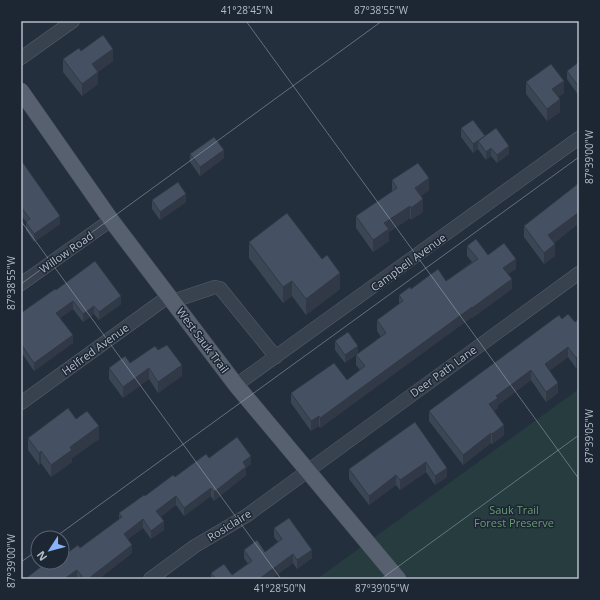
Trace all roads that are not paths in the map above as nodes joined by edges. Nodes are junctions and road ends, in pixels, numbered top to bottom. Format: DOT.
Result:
graph roads {
  1 [pos="73,21"];
  2 [pos="21,58"];
  3 [pos="21,91"];
  4 [pos="579,138"];
  5 [pos="111,220"];
  6 [pos="579,273"];
  7 [pos="21,284"];
  8 [pos="171,298"];
  9 [pos="276,357"];
  10 [pos="236,386"];
  11 [pos="21,403"];
  12 [pos="308,470"];
  13 [pos="150,579"];
  14 [pos="398,579"];
  1 -- 2 [label="street"];
  3 -- 5 [label="main road, West Sauk Trail"];
  4 -- 9 [label="street, Campbell Avenue"];
  5 -- 7 [label="street, Willow Road"];
  5 -- 8 [label="main road, West Sauk Trail"];
  6 -- 12 [label="street, Deer Path Lane"];
  8 -- 9 [label="street, Helfred Avenue"];
  8 -- 10 [label="main road, West Sauk Trail"];
  8 -- 11 [label="street, Helfred Avenue"];
  9 -- 10 [label="street, Campbell Avenue"];
  10 -- 12 [label="main road, West Sauk Trail"];
  12 -- 13 [label="street, Rosiclaire"];
  12 -- 14 [label="main road, West Sauk Trail"];
}
